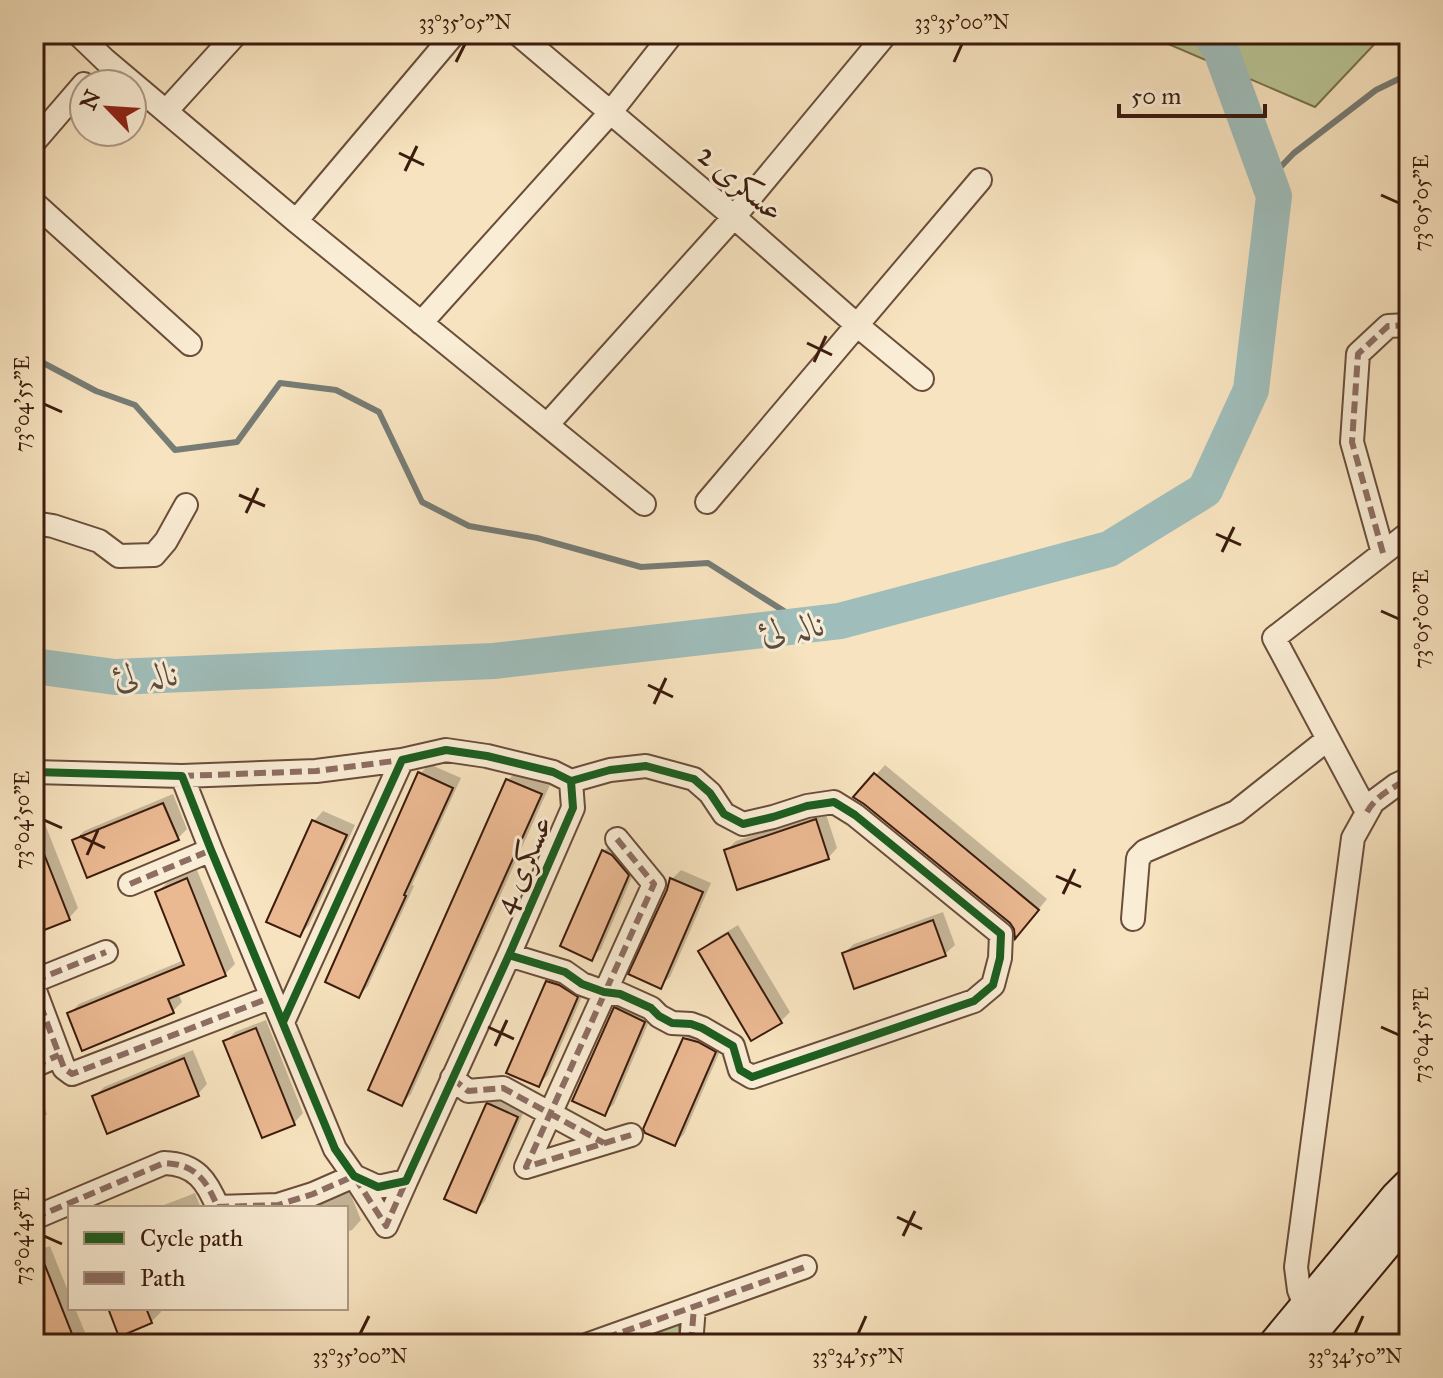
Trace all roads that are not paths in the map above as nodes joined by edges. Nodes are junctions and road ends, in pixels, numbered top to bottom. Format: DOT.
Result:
graph roads {
  1 [pos="78,34"];
  2 [pos="236,34"];
  3 [pos="454,34"];
  4 [pos="518,34"];
  5 [pos="672,34"];
  6 [pos="886,34"];
  7 [pos="105,60"];
  8 [pos="98,68"];
  9 [pos="68,103"];
  10 [pos="167,110"];
  11 [pos="610,113"];
  12 [pos="34,142"];
  13 [pos="980,180"];
  14 [pos="34,203"];
  15 [pos="734,217"];
  16 [pos="296,221"];
  17 [pos="421,323"];
  18 [pos="1409,325"];
  19 [pos="858,326"];
  20 [pos="190,344"];
  21 [pos="922,379"];
  22 [pos="547,425"];
  23 [pos="707,502"];
  24 [pos="644,504"];
  25 [pos="186,505"];
  26 [pos="34,523"];
  27 [pos="1409,533"];
  28 [pos="1383,553"];
  29 [pos="1328,739"];
  30 [pos="402,760"];
  31 [pos="34,772"];
  32 [pos="182,776"];
  33 [pos="1409,779"];
  34 [pos="571,781"];
  35 [pos="1367,812"];
  36 [pos="617,839"];
  37 [pos="211,850"];
  38 [pos="130,884"];
  39 [pos="1133,919"];
  40 [pos="106,952"];
  41 [pos="509,955"];
  42 [pos="34,981"];
  43 [pos="34,988"];
  44 [pos="604,992"];
  45 [pos="272,997"];
  46 [pos="283,1022"];
  47 [pos="59,1055"];
  48 [pos="34,1066"];
  49 [pos="452,1078"];
  50 [pos="550,1114"];
  51 [pos="631,1135"];
  52 [pos="604,1143"];
  53 [pos="354,1176"];
  54 [pos="406,1181"];
  55 [pos="1409,1184"];
  56 [pos="217,1206"];
  57 [pos="248,1206"];
  58 [pos="1409,1217"];
  59 [pos="34,1218"];
  60 [pos="805,1267"];
  61 [pos="1305,1306"];
  62 [pos="694,1307"];
  63 [pos="589,1344"];
  64 [pos="691,1344"];
  65 [pos="1274,1344"];
  66 [pos="1303,1344"];
  1 -- 7 [label="street"];
  2 -- 10 [label="street"];
  3 -- 16 [label="street"];
  4 -- 11 [label="street, عسکری 2"];
  5 -- 11 [label="street"];
  6 -- 15 [label="street"];
  7 -- 8 [label="street"];
  7 -- 10 [label="street"];
  9 -- 12 [label="street"];
  10 -- 16 [label="street"];
  11 -- 15 [label="street, عسکری 2"];
  11 -- 17 [label="street"];
  13 -- 19 [label="street"];
  14 -- 20 [label="street"];
  15 -- 19 [label="street, عسکری 2"];
  15 -- 22 [label="street"];
  16 -- 17 [label="street"];
  17 -- 22 [label="street"];
  18 -- 28 [label="street"];
  19 -- 21 [label="street, عسکری 2"];
  19 -- 23 [label="street"];
  22 -- 24 [label="street"];
  25 -- 26 [label="street"];
  27 -- 28 [label="street"];
  28 -- 29 [label="street"];
  29 -- 35 [label="street"];
  29 -- 39 [label="street"];
  30 -- 32 [label="street, عسکری 4"];
  30 -- 34 [label="street, عسکری 4"];
  30 -- 46 [label="street"];
  31 -- 32 [label="street"];
  32 -- 37 [label="street"];
  33 -- 35 [label="street"];
  34 -- 41 [label="street, عسکری 4"];
  34 -- 44 [label="street"];
  35 -- 61 [label="street"];
  36 -- 44 [label="street"];
  37 -- 38 [label="street"];
  37 -- 45 [label="street"];
  40 -- 42 [label="street"];
  41 -- 44 [label="street"];
  41 -- 49 [label="street, عسکری 4"];
  43 -- 47 [label="street"];
  44 -- 50 [label="street"];
  45 -- 46 [label="street"];
  45 -- 47 [label="street"];
  46 -- 53 [label="street"];
  47 -- 48 [label="street"];
  49 -- 50 [label="street"];
  49 -- 54 [label="street, عسکری 4"];
  50 -- 52 [label="street"];
  50 -- 52 [label="street"];
  51 -- 52 [label="street"];
  53 -- 54 [label="street"];
  53 -- 54 [label="street, عسکری 4"];
  53 -- 57 [label="street"];
  55 -- 61 [label="street"];
  56 -- 59 [label="street"];
  58 -- 66 [label="street"];
  60 -- 62 [label="street"];
  61 -- 65 [label="street"];
  62 -- 63 [label="street"];
  62 -- 64 [label="street"];
}
